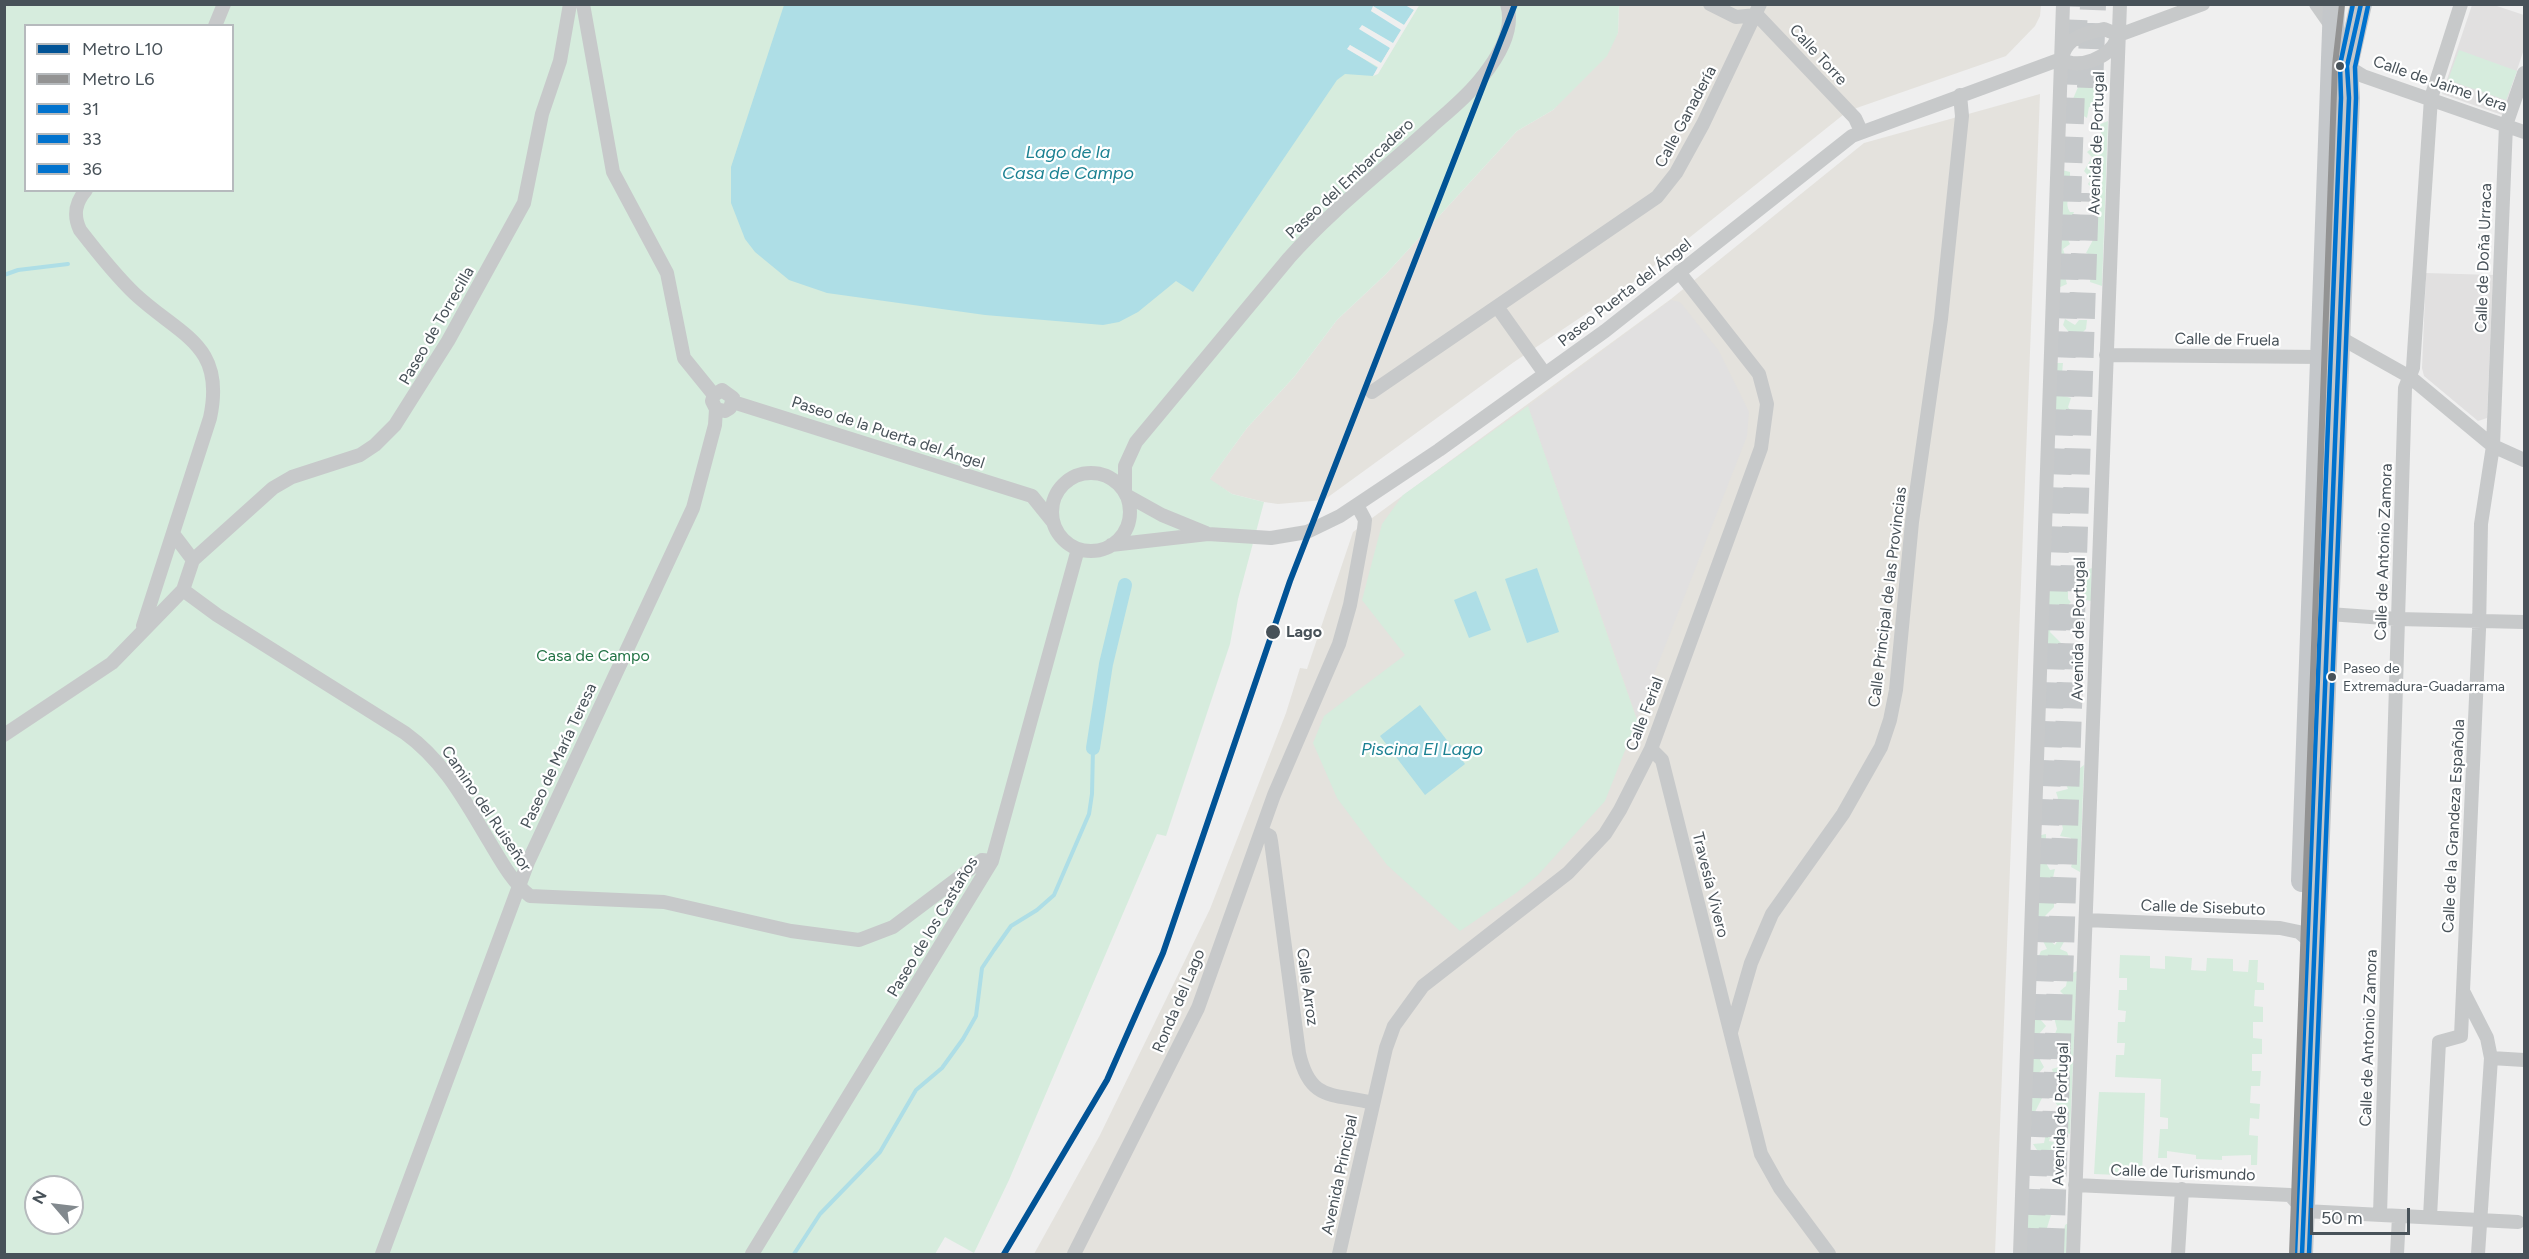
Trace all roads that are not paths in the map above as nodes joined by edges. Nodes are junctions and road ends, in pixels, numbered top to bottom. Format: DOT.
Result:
graph roads {
  1 [pos="224,4"];
  2 [pos="570,4"];
  3 [pos="583,4"];
  4 [pos="1507,4"];
  5 [pos="1710,4"];
  6 [pos="2063,4"];
  7 [pos="2120,4"];
  8 [pos="2203,4"];
  9 [pos="2316,4"];
  10 [pos="2334,4"];
  11 [pos="2361,4"];
  12 [pos="2461,4"];
  13 [pos="1759,10"];
  14 [pos="216,24"];
  15 [pos="2333,32"];
  16 [pos="2119,35"];
  17 [pos="2061,59"];
  18 [pos="2347,66"];
  19 [pos="2524,73"];
  20 [pos="1959,95"];
  21 [pos="2431,98"];
  22 [pos="2505,125"];
  23 [pos="1861,131"];
  24 [pos="2524,132"];
  25 [pos="85,192"];
  26 [pos="1679,272"];
  27 [pos="1497,308"];
  28 [pos="2339,337"];
  29 [pos="2106,355"];
  30 [pos="2321,357"];
  31 [pos="1545,374"];
  32 [pos="2410,377"];
  33 [pos="1372,392"];
  34 [pos="715,402"];
  35 [pos="2493,446"];
  36 [pos="2524,460"];
  37 [pos="1065,483"];
  38 [pos="1126,494"];
  39 [pos="1032,496"];
  40 [pos="1357,505"];
  41 [pos="1053,522"];
  42 [pos="1208,534"];
  43 [pos="174,535"];
  44 [pos="1111,545"];
  45 [pos="1078,549"];
  46 [pos="193,560"];
  47 [pos="183,590"];
  48 [pos="2320,608"];
  49 [pos="2398,619"];
  50 [pos="2479,621"];
  51 [pos="2524,622"];
  52 [pos="141,631"];
  53 [pos="4,735"];
  54 [pos="1651,749"];
  55 [pos="1262,832"];
  56 [pos="993,861"];
  57 [pos="518,887"];
  58 [pos="2086,920"];
  59 [pos="2307,939"];
  60 [pos="2463,992"];
  61 [pos="1731,1032"];
  62 [pos="2491,1058"];
  63 [pos="2524,1060"];
  64 [pos="1373,1102"];
  65 [pos="2075,1185"];
  66 [pos="2182,1189"];
  67 [pos="2297,1203"];
  68 [pos="2380,1215"];
  69 [pos="2399,1216"];
  70 [pos="2430,1217"];
  71 [pos="2479,1220"];
  72 [pos="2518,1222"];
  73 [pos="382,1254"];
  74 [pos="752,1254"];
  75 [pos="1074,1254"];
  76 [pos="1340,1254"];
  77 [pos="1829,1254"];
  78 [pos="2020,1254"];
  79 [pos="2073,1254"];
  80 [pos="2178,1254"];
  81 [pos="2288,1254"];
  82 [pos="2302,1254"];
  83 [pos="2397,1254"];
  84 [pos="2478,1254"];
  1 -- 14 [label="street"];
  2 -- 46 [label="street, Paseo de Torrecilla"];
  3 -- 34 [label="street"];
  4 -- 38 [label="street, Paseo del Embarcadero"];
  5 -- 13 [label="street"];
  6 -- 17 [label="street"];
  7 -- 16 [label="street, Avenida de Portugal"];
  8 -- 16 [label="street"];
  9 -- 15 [label="street, Calle de Jaime Vera"];
  10 -- 15 [label="main road"];
  11 -- 18 [label="main road"];
  12 -- 21 [label="street, Calle de Antonio Zamora"];
  13 -- 23 [label="street, Calle Torre"];
  13 -- 27 [label="street, Calle Ganadería"];
  15 -- 18 [label="street, Calle de Jaime Vera"];
  15 -- 30 [label="main road"];
  16 -- 17 [label="street"];
  16 -- 17 [label="street"];
  16 -- 29 [label="street, Avenida de Portugal"];
  17 -- 20 [label="street, Paseo Puerta del Ángel"];
  17 -- 78 [label="street"];
  18 -- 21 [label="street, Calle de Jaime Vera"];
  18 -- 28 [label="main road"];
  19 -- 22 [label="street, Calle de Doña Urraca"];
  20 -- 23 [label="street, Paseo Puerta del Ángel"];
  20 -- 61 [label="street, Calle Principal de las Provincias"];
  21 -- 22 [label="street, Calle de Jaime Vera"];
  21 -- 32 [label="street, Calle de Antonio Zamora"];
  22 -- 24 [label="street, Calle de Jaime Vera"];
  22 -- 35 [label="street, Calle de Doña Urraca"];
  23 -- 26 [label="street, Paseo Puerta del Ángel"];
  25 -- 43 [label="street"];
  26 -- 31 [label="street, Paseo Puerta del Ángel"];
  26 -- 54 [label="street, Calle Ferial"];
  27 -- 31 [label="street"];
  27 -- 33 [label="street, Calle Ganadería"];
  28 -- 30 [label="street"];
  28 -- 32 [label="street"];
  28 -- 48 [label="main road"];
  29 -- 30 [label="street, Calle de Fruela"];
  29 -- 58 [label="street, Avenida de Portugal"];
  30 -- 48 [label="main road"];
  31 -- 40 [label="street, Paseo Puerta del Ángel"];
  32 -- 35 [label="street"];
  32 -- 49 [label="street, Calle de Antonio Zamora"];
  34 -- 39 [label="street, Paseo de la Puerta del Ángel"];
  34 -- 57 [label="street, Paseo de María Teresa"];
  35 -- 36 [label="street"];
  35 -- 50 [label="street, Calle de la Grandeza Española"];
  37 -- 38 [label="street"];
  37 -- 39 [label="street"];
  37 -- 41 [label="street"];
  38 -- 42 [label="street, Paseo Puerta del Ángel"];
  38 -- 44 [label="street"];
  39 -- 41 [label="street"];
  40 -- 42 [label="street, Paseo Puerta del Ángel"];
  40 -- 55 [label="street, Ronda del Lago"];
  41 -- 45 [label="street"];
  42 -- 44 [label="street, Paseo Puerta del Ángel"];
  43 -- 46 [label="street"];
  43 -- 52 [label="street"];
  44 -- 45 [label="street"];
  45 -- 56 [label="street, Paseo de los Castaños"];
  46 -- 47 [label="street"];
  47 -- 52 [label="street"];
  47 -- 57 [label="street, Camino del Ruiseñor"];
  48 -- 49 [label="street"];
  48 -- 59 [label="main road"];
  49 -- 50 [label="street"];
  49 -- 68 [label="street, Calle de Antonio Zamora"];
  50 -- 51 [label="street"];
  50 -- 60 [label="street, Calle de la Grandeza Española"];
  52 -- 53 [label="street"];
  54 -- 61 [label="street, Travesía Vivero"];
  54 -- 64 [label="street, Calle Ferial"];
  55 -- 64 [label="street, Calle Arroz"];
  55 -- 75 [label="street, Ronda del Lago"];
  56 -- 57 [label="street, Camino del Ruiseñor"];
  56 -- 74 [label="street, Paseo de los Castaños"];
  57 -- 73 [label="street, Paseo de María Teresa"];
  58 -- 59 [label="street, Calle de Sisebuto"];
  58 -- 65 [label="street, Avenida de Portugal"];
  59 -- 67 [label="main road"];
  60 -- 62 [label="street"];
  60 -- 70 [label="street, Calle de la Grandeza Española"];
  61 -- 77 [label="street, Calle Principal de las Provincias"];
  62 -- 63 [label="street"];
  62 -- 71 [label="street"];
  64 -- 76 [label="street, Avenida Principal"];
  65 -- 66 [label="street, Calle de Turismundo"];
  65 -- 79 [label="street, Avenida de Portugal"];
  66 -- 67 [label="street, Calle de Turismundo"];
  66 -- 80 [label="street"];
  67 -- 68 [label="street, Calle de Turismundo"];
  67 -- 81 [label="main road"];
  67 -- 82 [label="main road"];
  68 -- 69 [label="street, Calle de Turismundo"];
  69 -- 70 [label="street, Calle de Turismundo"];
  69 -- 83 [label="street"];
  70 -- 71 [label="street, Calle de Turismundo"];
  71 -- 72 [label="street, Calle de Turismundo"];
  71 -- 84 [label="street"];
}
